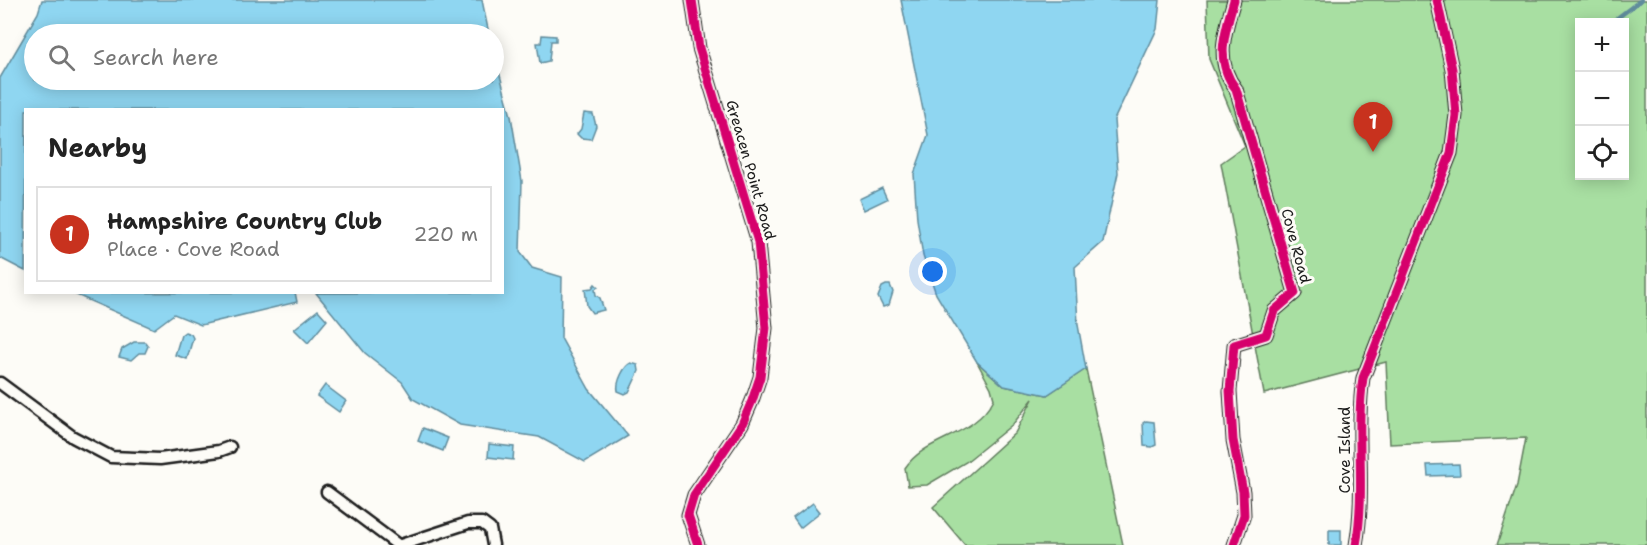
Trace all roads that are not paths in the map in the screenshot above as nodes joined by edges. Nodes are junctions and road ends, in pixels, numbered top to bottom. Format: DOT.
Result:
graph roads {
  1 [pos="692,0"];
  2 [pos="1234,0"];
  3 [pos="1437,0"];
  4 [pos="0,383"];
  5 [pos="230,447"];
  6 [pos="327,492"];
  7 [pos="399,545"];
  8 [pos="493,545"];
  9 [pos="698,545"];
  10 [pos="1234,545"];
  11 [pos="1356,545"];
  1 -- 9 [label="street, Greacen Point Road"];
  2 -- 10 [label="street, Cove Road"];
  3 -- 11 [label="street, Cove Island"];
  4 -- 5 [label="street"];
  6 -- 7 [label="street"];
  7 -- 8 [label="street"];
}
